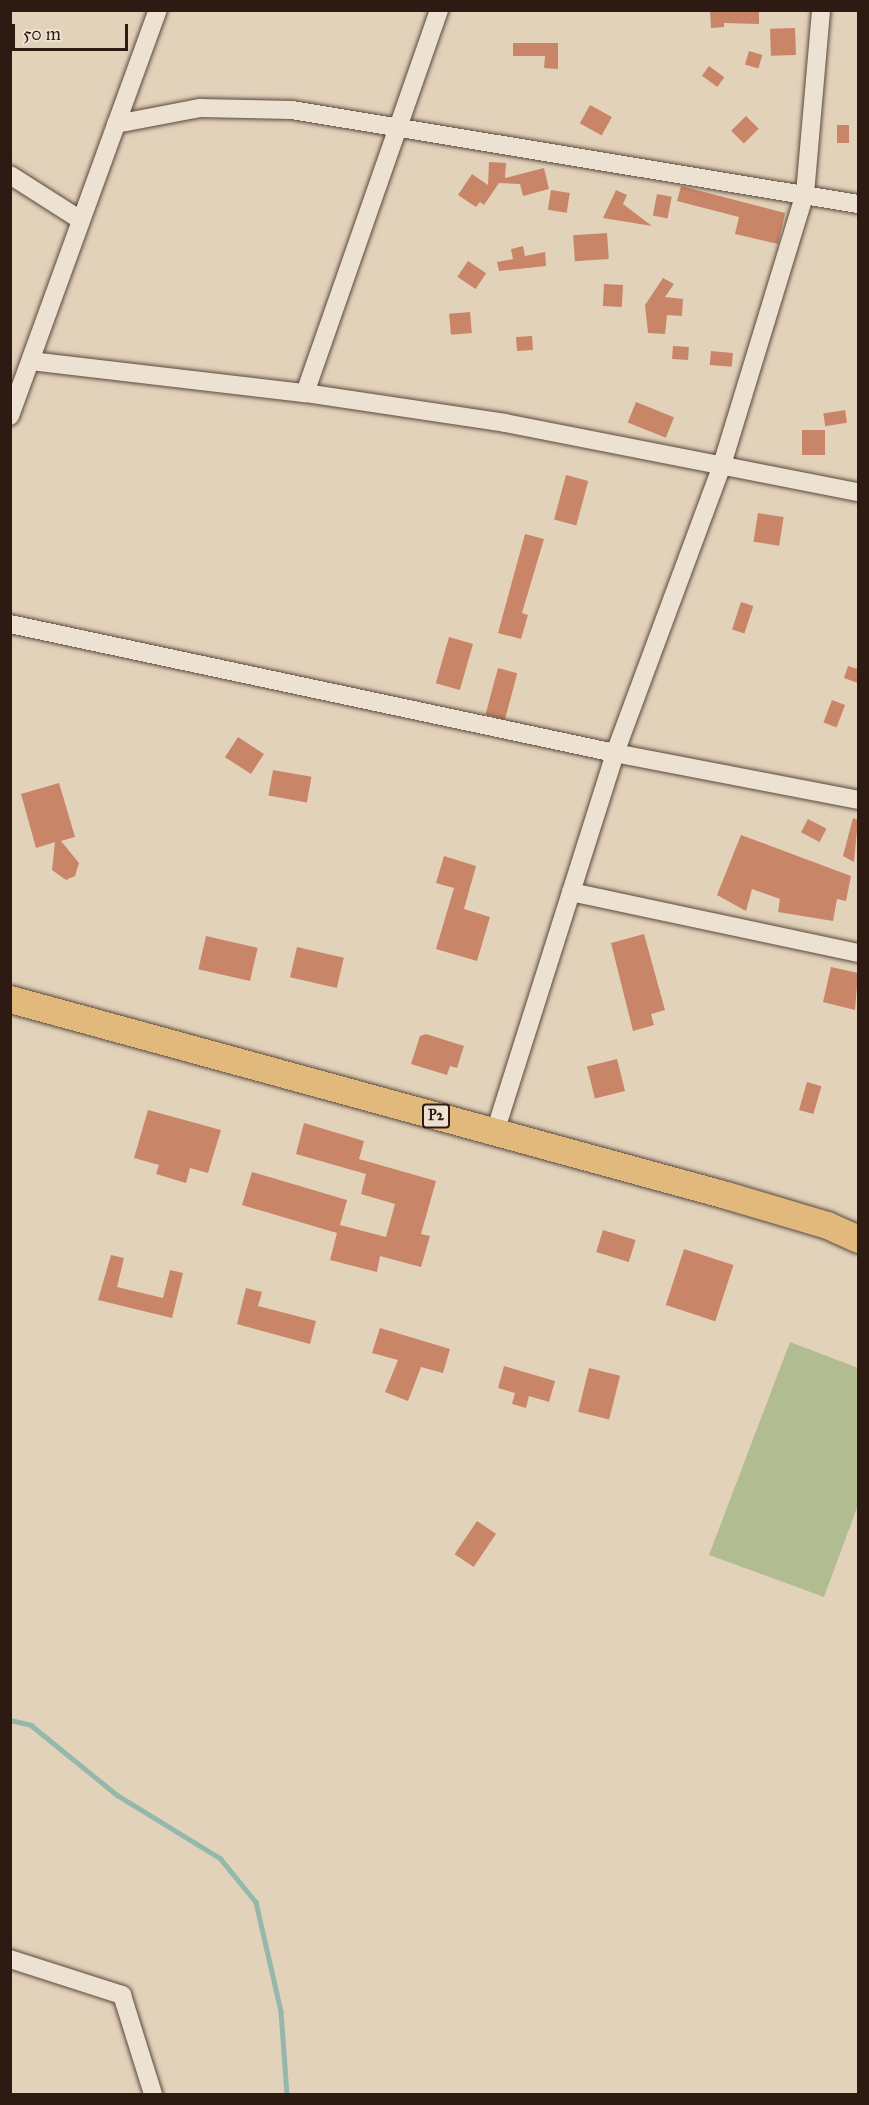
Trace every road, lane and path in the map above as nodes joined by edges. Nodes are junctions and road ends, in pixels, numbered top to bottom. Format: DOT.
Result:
graph roads {
  1 [pos="158,10"];
  2 [pos="439,10"];
  3 [pos="821,10"];
  4 [pos="116,124"];
  5 [pos="400,127"];
  6 [pos="10,175"];
  7 [pos="805,194"];
  8 [pos="858,204"];
  9 [pos="79,219"];
  10 [pos="31,361"];
  11 [pos="305,393"];
  12 [pos="10,416"];
  13 [pos="721,468"];
  14 [pos="858,492"];
  15 [pos="10,624"];
  16 [pos="615,753"];
  17 [pos="858,800"];
  18 [pos="571,892"];
  19 [pos="858,953"];
  20 [pos="10,999"];
  21 [pos="495,1132"];
  22 [pos="858,1239"];
  23 [pos="10,1959"];
  24 [pos="153,2094"];
  1 -- 4 [label="street"];
  2 -- 5 [label="street"];
  3 -- 7 [label="street"];
  4 -- 5 [label="street"];
  4 -- 9 [label="street"];
  5 -- 7 [label="street"];
  5 -- 11 [label="street"];
  6 -- 9 [label="street"];
  7 -- 8 [label="street"];
  7 -- 13 [label="street"];
  9 -- 10 [label="street"];
  10 -- 11 [label="street"];
  10 -- 12 [label="street"];
  11 -- 13 [label="street"];
  13 -- 14 [label="street"];
  13 -- 16 [label="street"];
  15 -- 16 [label="street"];
  16 -- 17 [label="street"];
  16 -- 18 [label="street"];
  18 -- 19 [label="street"];
  18 -- 21 [label="street"];
  20 -- 21 [label="main road, P2"];
  21 -- 22 [label="main road, P2"];
  23 -- 24 [label="street"];
}
